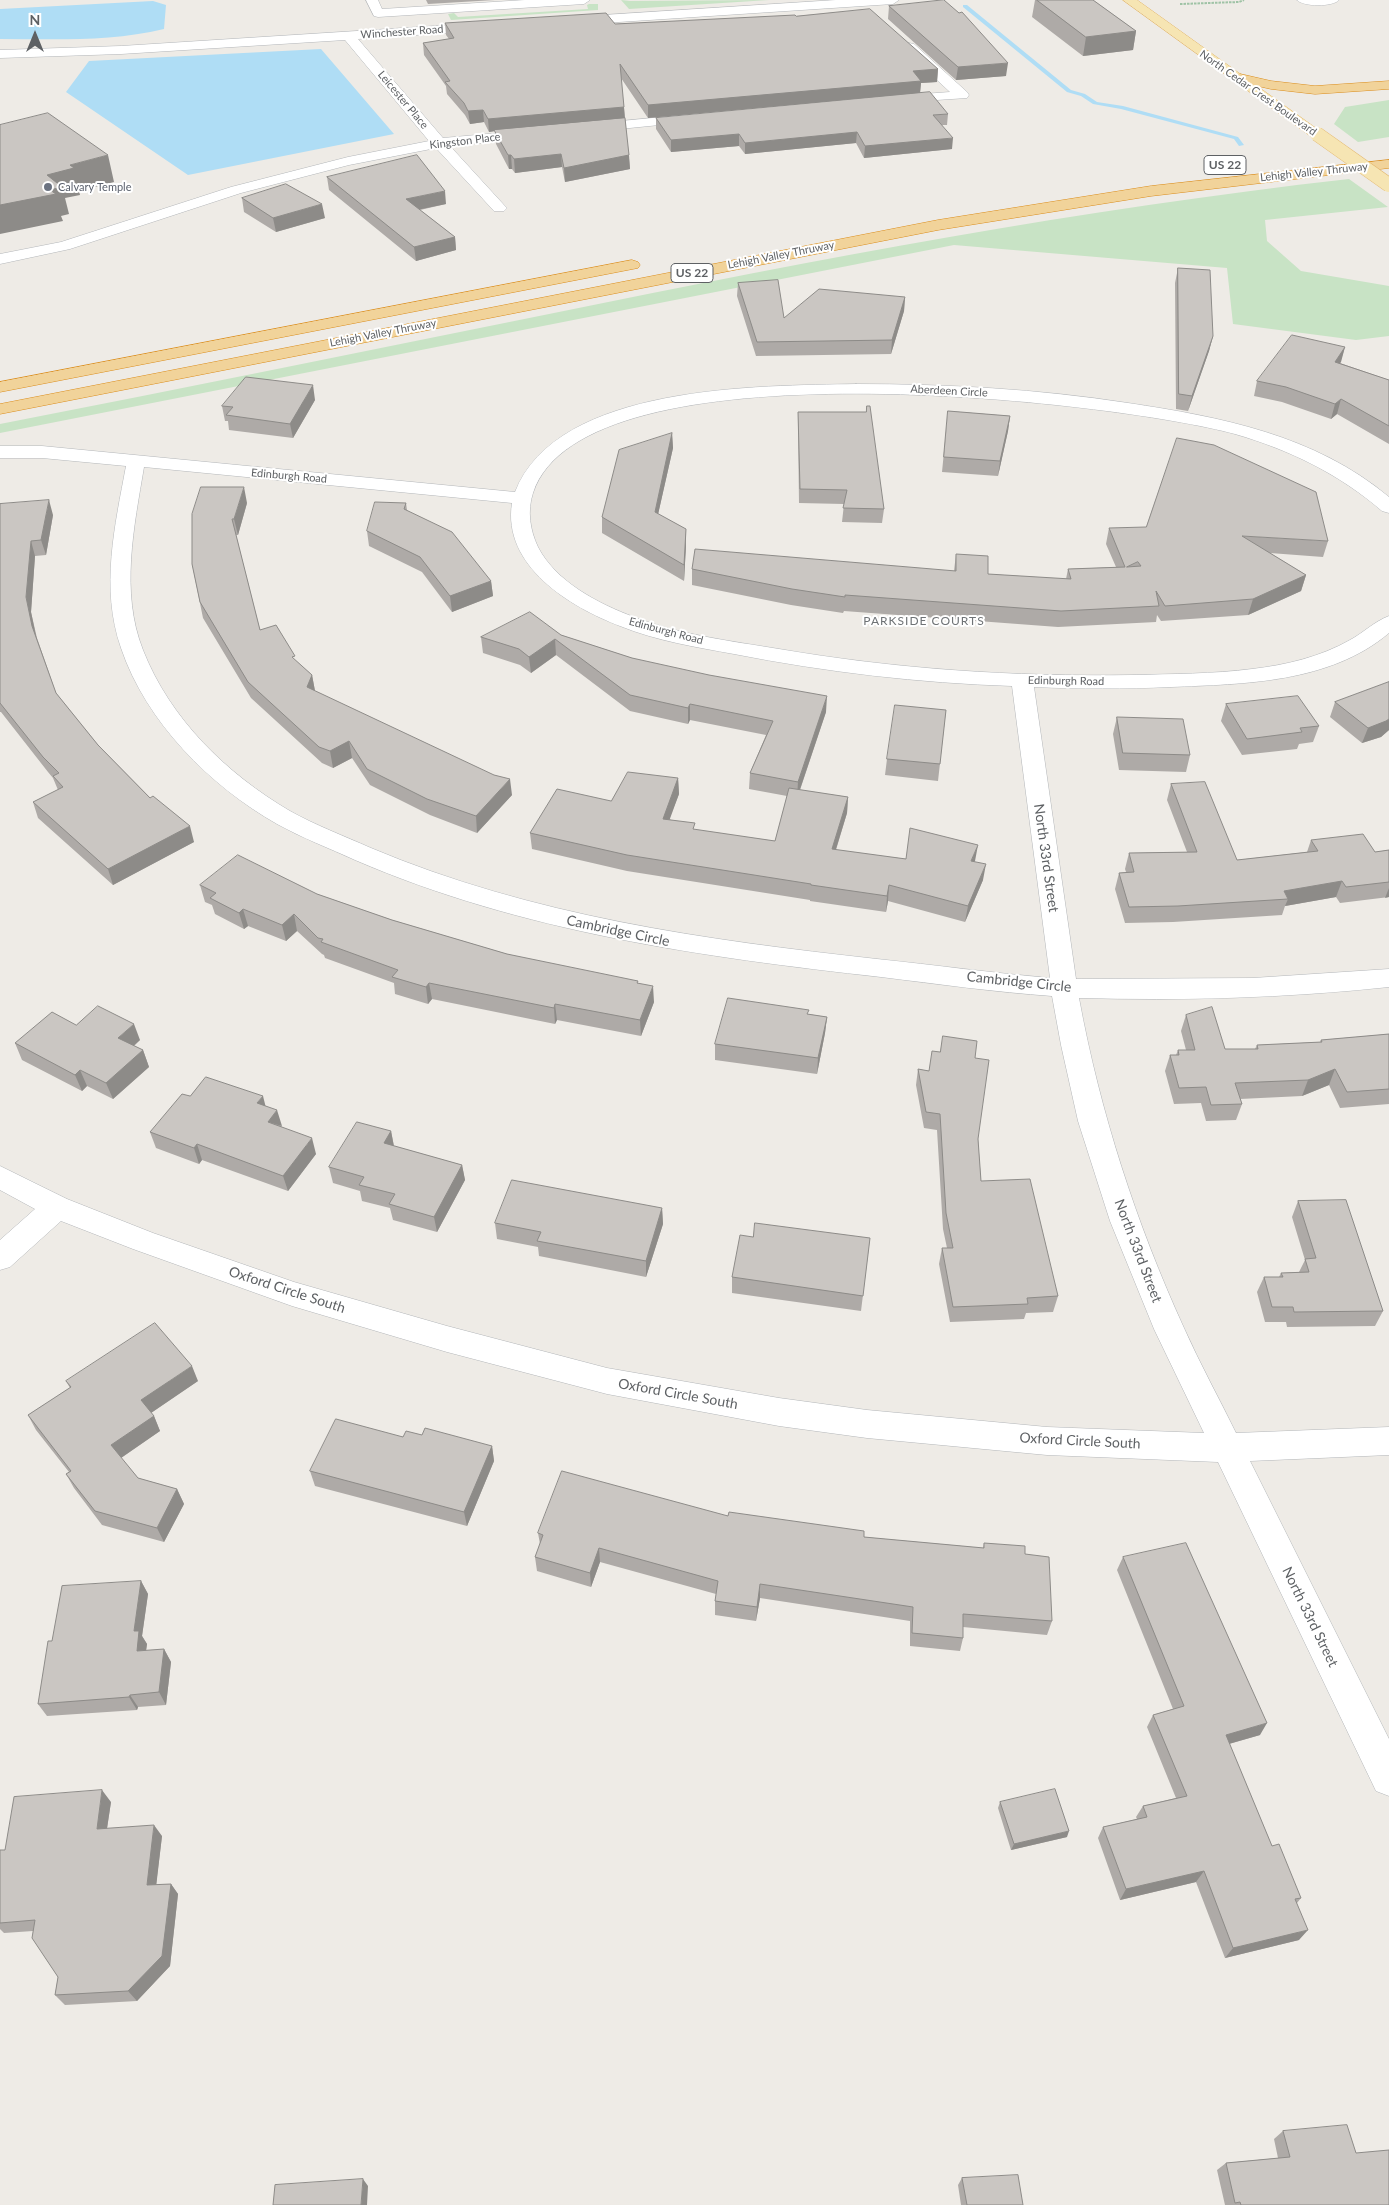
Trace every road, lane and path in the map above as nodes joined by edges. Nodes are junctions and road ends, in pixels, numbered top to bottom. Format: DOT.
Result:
graph roads {
  1 [pos="372,0"];
  2 [pos="584,0"];
  3 [pos="893,0"];
  4 [pos="1128,0"];
  5 [pos="1244,0"];
  6 [pos="1303,0"];
  7 [pos="1333,0"];
  8 [pos="860,2"];
  9 [pos="610,6"];
  10 [pos="1141,9"];
  11 [pos="428,10"];
  12 [pos="874,15"];
  13 [pos="617,18"];
  14 [pos="560,22"];
  15 [pos="494,26"];
  16 [pos="437,30"];
  17 [pos="348,35"];
  18 [pos="896,35"];
  19 [pos="0,54"];
  20 [pos="1236,77"];
  21 [pos="1389,86"];
  22 [pos="1389,93"];
  23 [pos="883,102"];
  24 [pos="1275,105"];
  25 [pos="706,117"];
  26 [pos="578,129"];
  27 [pos="548,132"];
  28 [pos="440,143"];
  29 [pos="1363,150"];
  30 [pos="1326,154"];
  31 [pos="1389,164"];
  32 [pos="1389,185"];
  33 [pos="499,208"];
  34 [pos="0,259"];
  35 [pos="644,263"];
  36 [pos="0,387"];
  37 [pos="0,409"];
  38 [pos="0,452"];
  39 [pos="136,462"];
  40 [pos="522,498"];
  41 [pos="1389,507"];
  42 [pos="1389,622"];
  43 [pos="1022,680"];
  44 [pos="1389,978"];
  45 [pos="1064,988"];
  46 [pos="0,1177"];
  47 [pos="57,1207"];
  48 [pos="0,1258"];
  49 [pos="1389,1441"];
  50 [pos="1228,1448"];
  51 [pos="1389,1778"];
  1 -- 11 [label="street"];
  2 -- 11 [label="street"];
  3 -- 8 [label="street"];
  4 -- 10 [label="main road, North Cedar Crest Boulevard"];
  5 -- 10 [label="path"];
  6 -- 7 [label="street"];
  8 -- 12 [label="street"];
  8 -- 13 [label="street"];
  9 -- 13 [label="street"];
  10 -- 20 [label="main road, North Cedar Crest Boulevard"];
  11 -- 16 [label="street"];
  13 -- 14 [label="street"];
  15 -- 16 [label="street, Winchester Road"];
  16 -- 17 [label="street, Winchester Road"];
  17 -- 19 [label="street, Winchester Road"];
  17 -- 28 [label="street, Leicester Place"];
  18 -- 23 [label="street"];
  20 -- 21 [label="highway"];
  20 -- 24 [label="main road, North Cedar Crest Boulevard"];
  21 -- 24 [label="highway"];
  22 -- 24 [label="highway"];
  24 -- 32 [label="main road, North Cedar Crest Boulevard, bridge"];
  25 -- 26 [label="street"];
  27 -- 28 [label="street, Kingston Place"];
  28 -- 33 [label="street, Leicester Place"];
  28 -- 34 [label="street, Kingston Place"];
  29 -- 30 [label="highway, Lehigh Valley Thruway"];
  31 -- 37 [label="highway, Lehigh Valley Thruway / US 22"];
  35 -- 36 [label="highway, Lehigh Valley Thruway"];
  38 -- 39 [label="street, Edinburgh Road"];
  39 -- 40 [label="street, Edinburgh Road"];
  39 -- 45 [label="street, Cambridge Circle"];
  40 -- 41 [label="street, Aberdeen Circle"];
  40 -- 43 [label="street, Edinburgh Road"];
  42 -- 43 [label="street, Edinburgh Road"];
  43 -- 45 [label="street, North 33rd Street"];
  44 -- 45 [label="street, Cambridge Circle"];
  45 -- 50 [label="street, North 33rd Street"];
  46 -- 47 [label="street, Oxford Circle South"];
  47 -- 48 [label="street"];
  47 -- 50 [label="street, Oxford Circle South"];
  49 -- 50 [label="street, Oxford Circle South"];
  50 -- 51 [label="street, North 33rd Street"];
}
